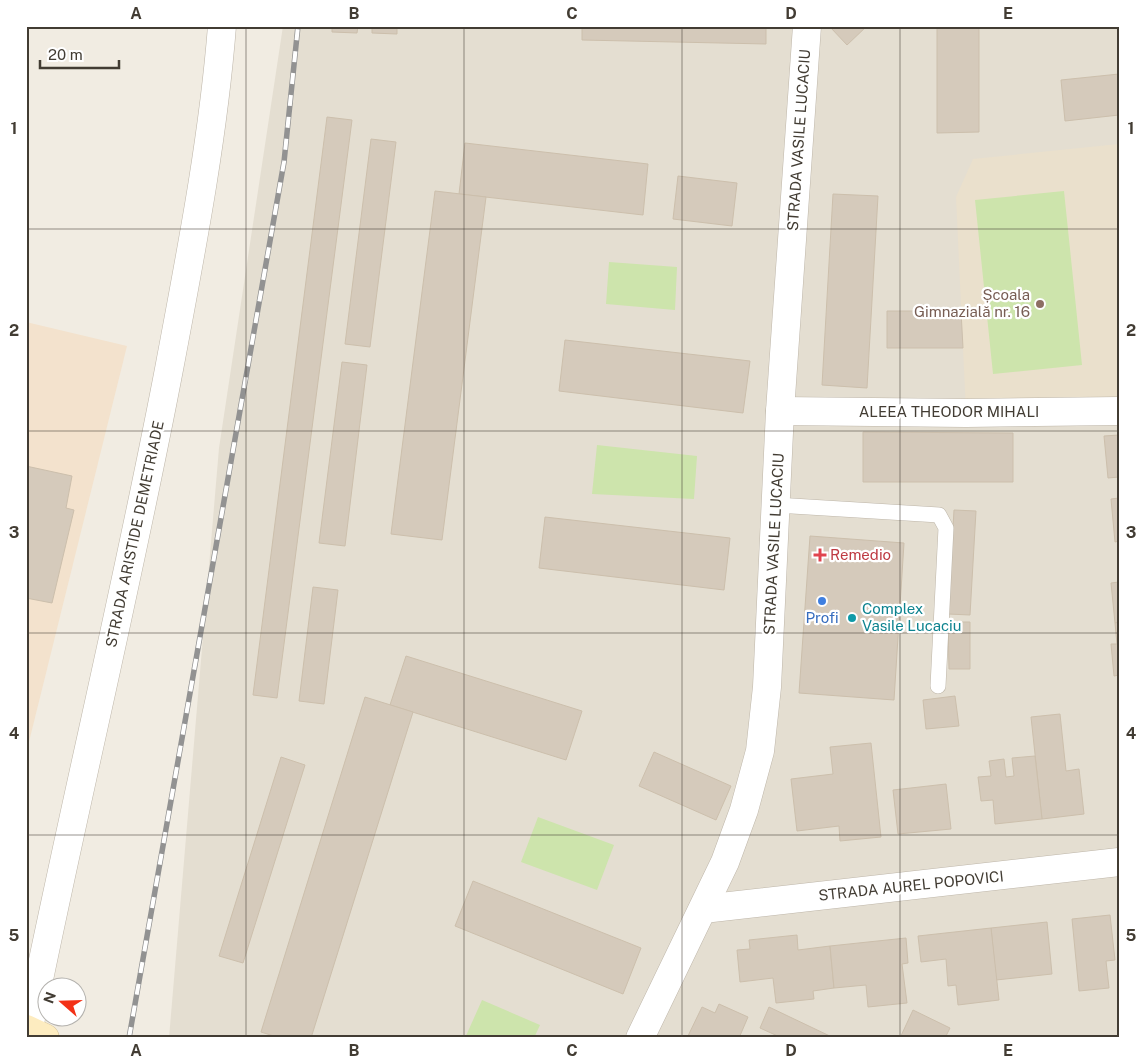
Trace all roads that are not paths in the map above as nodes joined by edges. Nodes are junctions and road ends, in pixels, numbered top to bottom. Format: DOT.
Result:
graph roads {
  1 [pos="222,26"];
  2 [pos="807,26"];
  3 [pos="1119,410"];
  4 [pos="780,411"];
  5 [pos="776,505"];
  6 [pos="938,686"];
  7 [pos="1119,862"];
  8 [pos="703,909"];
  9 [pos="31,1034"];
  10 [pos="640,1038"];
  1 -- 9 [label="street, STRADA ARISTIDE DEMETRIADE"];
  2 -- 4 [label="street, STRADA VASILE LUCACIU"];
  3 -- 4 [label="street, ALEEA THEODOR MIHALI"];
  4 -- 5 [label="street, STRADA VASILE LUCACIU"];
  5 -- 6 [label="lane"];
  5 -- 8 [label="street, STRADA VASILE LUCACIU"];
  7 -- 8 [label="street, STRADA AUREL POPOVICI"];
  8 -- 10 [label="street, STRADA VASILE LUCACIU"];
}
